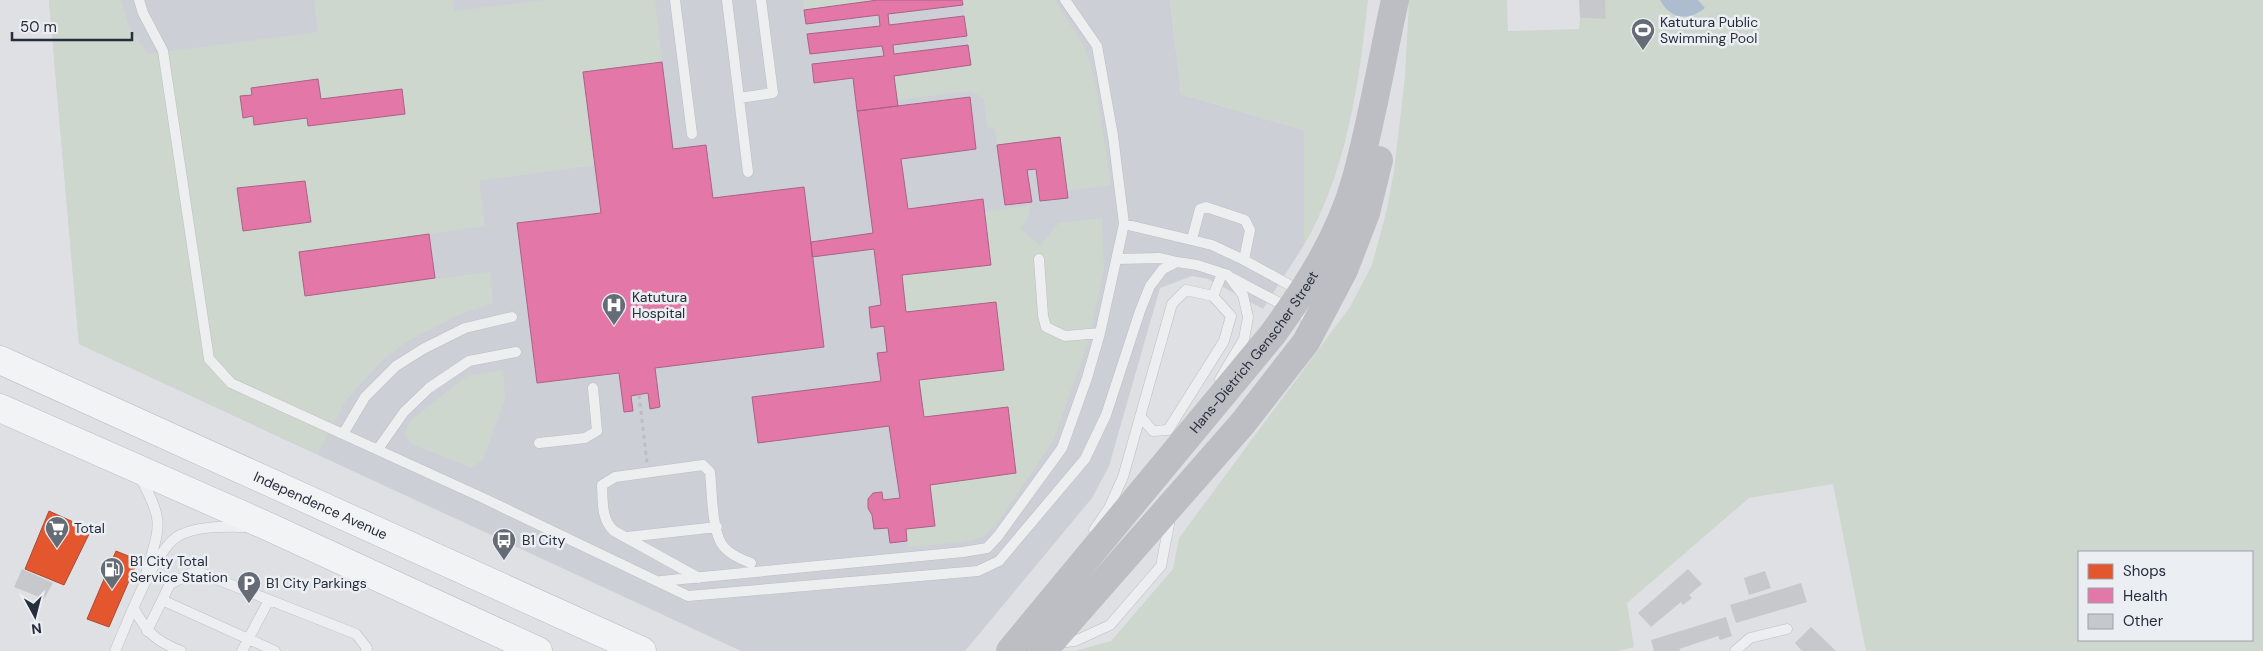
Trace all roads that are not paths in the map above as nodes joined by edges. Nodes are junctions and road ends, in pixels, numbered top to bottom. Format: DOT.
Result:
graph roads {
  1 [pos="139,0"];
  2 [pos="675,0"];
  3 [pos="727,0"];
  4 [pos="762,0"];
  5 [pos="1065,0"];
  6 [pos="1396,0"];
  7 [pos="739,98"];
  8 [pos="692,134"];
  9 [pos="748,172"];
  10 [pos="1124,224"];
  11 [pos="1192,239"];
  12 [pos="1039,259"];
  13 [pos="1117,259"];
  14 [pos="1244,260"];
  15 [pos="1177,262"];
  16 [pos="1225,274"];
  17 [pos="1313,293"];
  18 [pos="1213,296"];
  19 [pos="512,317"];
  20 [pos="1100,333"];
  21 [pos="1306,342"];
  22 [pos="516,352"];
  23 [pos="0,360"];
  24 [pos="593,388"];
  25 [pos="0,408"];
  26 [pos="1140,416"];
  27 [pos="343,434"];
  28 [pos="539,444"];
  29 [pos="378,449"];
  30 [pos="1178,451"];
  31 [pos="135,468"];
  32 [pos="268,526"];
  33 [pos="717,527"];
  34 [pos="627,538"];
  35 [pos="751,563"];
  36 [pos="699,578"];
  37 [pos="660,582"];
  38 [pos="141,592"];
  39 [pos="162,600"];
  40 [pos="270,600"];
  41 [pos="134,609"];
  42 [pos="1787,629"];
  43 [pos="147,631"];
  44 [pos="249,638"];
  45 [pos="1032,644"];
  46 [pos="530,650"];
  47 [pos="115,651"];
  48 [pos="181,651"];
  49 [pos="242,651"];
  50 [pos="275,651"];
  51 [pos="366,651"];
  52 [pos="642,651"];
  53 [pos="1735,651"];
  1 -- 27 [label="lane"];
  2 -- 8 [label="lane"];
  3 -- 7 [label="lane"];
  4 -- 7 [label="lane"];
  5 -- 10 [label="lane"];
  6 -- 17 [label="street, Hans-Dietrich Genscher Street"];
  6 -- 17 [label="street, Hans-Dietrich Genscher Street"];
  7 -- 9 [label="lane"];
  10 -- 11 [label="lane"];
  10 -- 13 [label="lane"];
  11 -- 14 [label="lane"];
  11 -- 14 [label="lane"];
  12 -- 20 [label="lane"];
  13 -- 15 [label="lane"];
  13 -- 20 [label="lane"];
  14 -- 17 [label="lane"];
  15 -- 16 [label="lane"];
  15 -- 37 [label="lane"];
  16 -- 17 [label="lane"];
  16 -- 18 [label="lane"];
  16 -- 30 [label="lane"];
  17 -- 21 [label="street, Hans-Dietrich Genscher Street"];
  17 -- 21 [label="lane"];
  17 -- 30 [label="street, Hans-Dietrich Genscher Street"];
  18 -- 26 [label="lane"];
  18 -- 26 [label="lane"];
  19 -- 27 [label="lane"];
  20 -- 36 [label="lane"];
  21 -- 45 [label="street, Hans-Dietrich Genscher Street"];
  22 -- 29 [label="lane"];
  23 -- 52 [label="main road, Independence Avenue"];
  24 -- 28 [label="lane"];
  25 -- 31 [label="main road"];
  26 -- 45 [label="lane"];
  27 -- 29 [label="lane"];
  29 -- 37 [label="lane"];
  30 -- 45 [label="street, Hans-Dietrich Genscher Street"];
  31 -- 32 [label="main road"];
  31 -- 38 [label="lane"];
  32 -- 38 [label="lane"];
  32 -- 46 [label="main road"];
  33 -- 34 [label="lane"];
  33 -- 34 [label="lane"];
  33 -- 35 [label="lane"];
  34 -- 36 [label="lane"];
  36 -- 37 [label="lane"];
  38 -- 41 [label="lane"];
  39 -- 40 [label="lane"];
  39 -- 43 [label="lane"];
  39 -- 44 [label="lane"];
  40 -- 44 [label="lane"];
  40 -- 51 [label="lane"];
  41 -- 43 [label="lane"];
  41 -- 47 [label="lane"];
  42 -- 53 [label="lane"];
  43 -- 48 [label="lane"];
  44 -- 49 [label="lane"];
  44 -- 50 [label="lane"];
}
